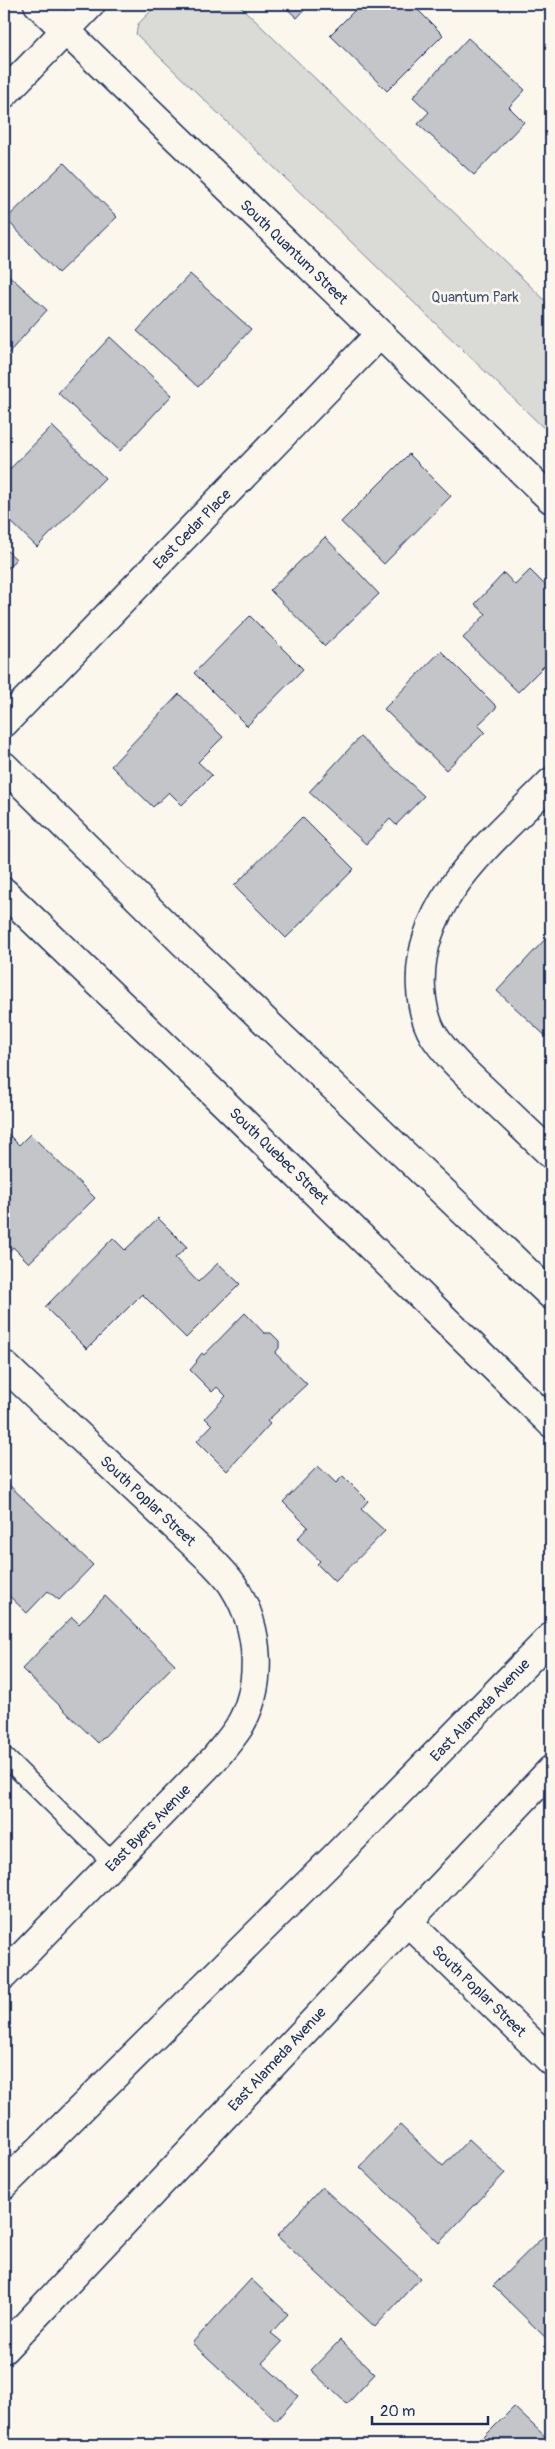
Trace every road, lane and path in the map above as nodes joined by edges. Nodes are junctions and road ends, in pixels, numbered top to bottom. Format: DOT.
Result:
graph roads {
  1 [pos="38,4"];
  2 [pos="91,4"];
  3 [pos="66,30"];
  4 [pos="4,94"];
  5 [pos="380,334"];
  6 [pos="551,499"];
  7 [pos="4,723"];
  8 [pos="4,766"];
  9 [pos="551,782"];
  10 [pos="4,892"];
  11 [pos="551,1154"];
  12 [pos="551,1295"];
  13 [pos="4,1365"];
  14 [pos="551,1423"];
  15 [pos="551,1637"];
  16 [pos="257,1659"];
  17 [pos="4,1756"];
  18 [pos="551,1770"];
  19 [pos="113,1864"];
  20 [pos="407,1921"];
  21 [pos="4,1975"];
  22 [pos="551,2061"];
  23 [pos="4,2185"];
  24 [pos="4,2349"];
  1 -- 3 [label="main road, South Quantum Street"];
  2 -- 3 [label="main road"];
  3 -- 4 [label="main road"];
  3 -- 5 [label="main road, South Quantum Street"];
  5 -- 6 [label="main road, South Quantum Street"];
  5 -- 7 [label="main road, East Cedar Place"];
  8 -- 12 [label="main road"];
  9 -- 11 [label="main road"];
  10 -- 14 [label="main road, South Quebec Street"];
  13 -- 16 [label="main road, South Poplar Street"];
  15 -- 23 [label="main road, East Alameda Avenue"];
  16 -- 19 [label="main road, East Byers Avenue"];
  17 -- 19 [label="lane"];
  18 -- 20 [label="main road, East Alameda Avenue"];
  19 -- 21 [label="main road, East Byers Avenue"];
  20 -- 22 [label="main road, South Poplar Street"];
  20 -- 24 [label="main road, East Alameda Avenue"];
}
